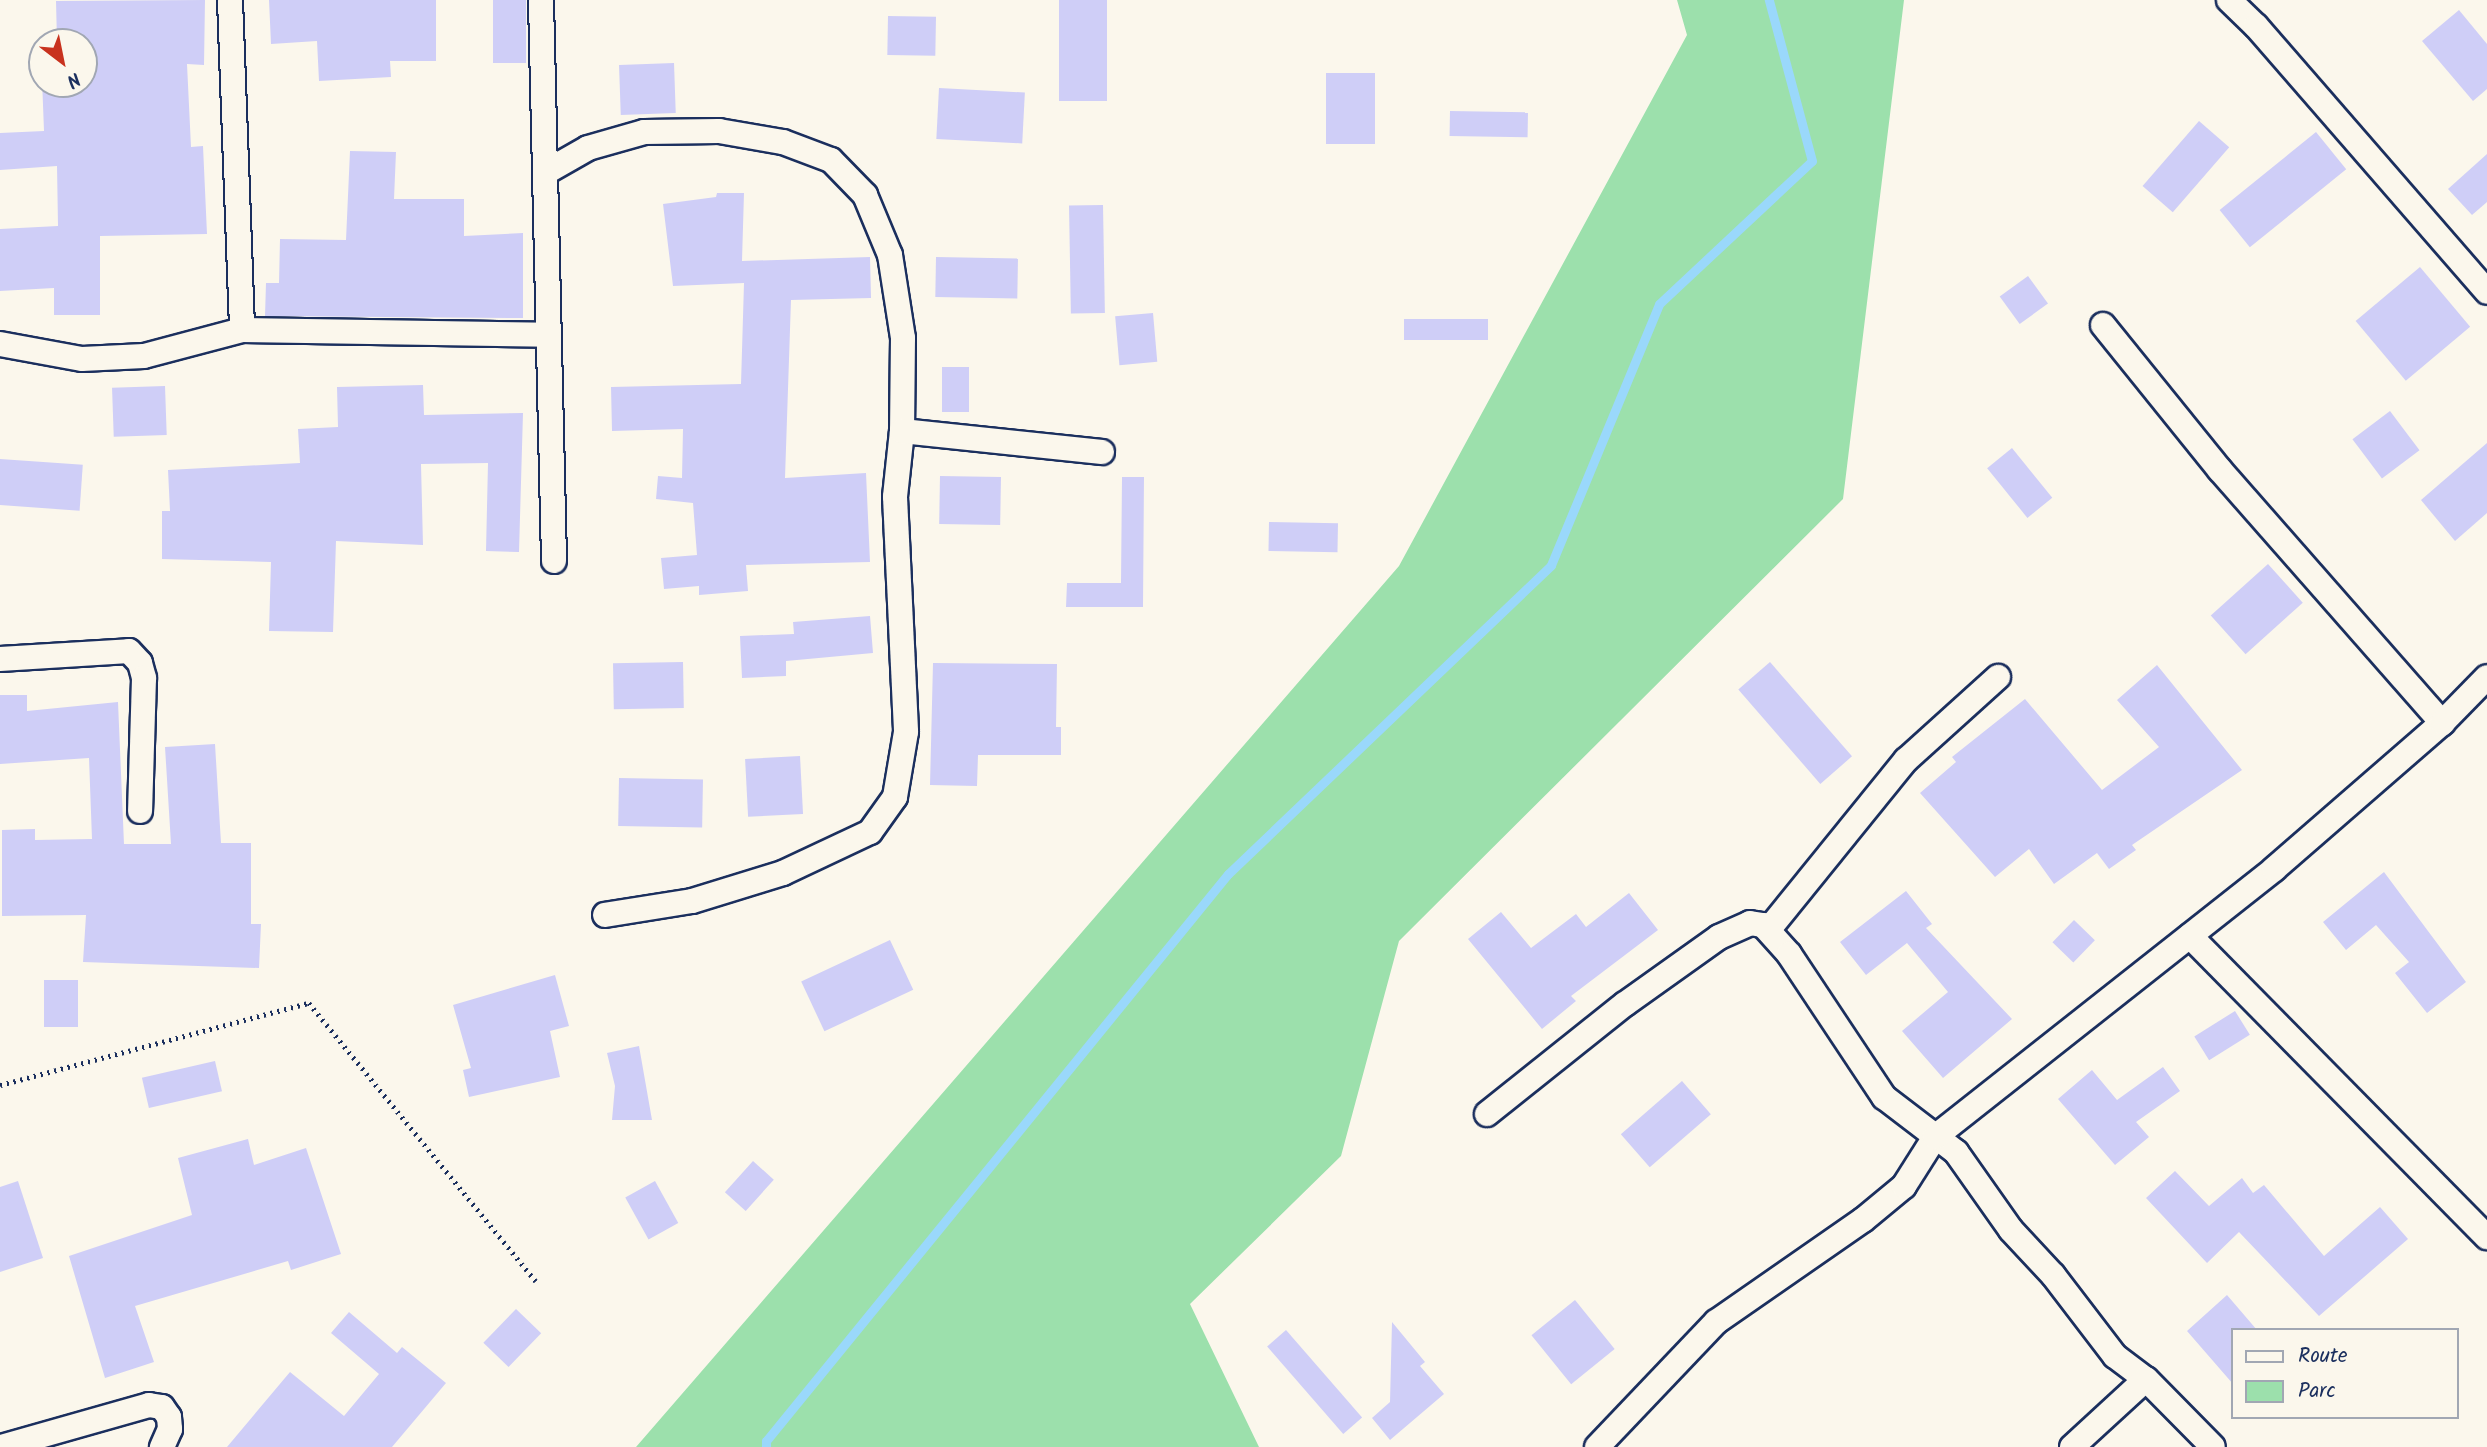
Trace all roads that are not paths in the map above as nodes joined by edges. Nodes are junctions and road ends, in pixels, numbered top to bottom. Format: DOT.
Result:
graph roads {
  1 [pos="230,0"];
  2 [pos="541,0"];
  3 [pos="2228,0"];
  4 [pos="546,172"];
  5 [pos="2487,292"];
  6 [pos="2103,325"];
  7 [pos="242,330"];
  8 [pos="548,335"];
  9 [pos="0,344"];
  10 [pos="902,431"];
  11 [pos="1102,452"];
  12 [pos="554,561"];
  13 [pos="0,659"];
  14 [pos="1998,677"];
  15 [pos="2487,677"];
  16 [pos="2442,723"];
  17 [pos="140,811"];
  18 [pos="606,915"];
  19 [pos="1769,929"];
  20 [pos="2190,936"];
  21 [pos="1487,1114"];
  22 [pos="1936,1137"];
  23 [pos="2487,1237"];
  24 [pos="2146,1379"];
  25 [pos="1,1447"];
  26 [pos="162,1447"];
  27 [pos="1597,1447"];
  28 [pos="2072,1447"];
  29 [pos="2213,1447"];
  1 -- 7 [label="street"];
  2 -- 4 [label="street"];
  3 -- 5 [label="street"];
  4 -- 8 [label="street"];
  4 -- 10 [label="street"];
  6 -- 16 [label="street"];
  7 -- 8 [label="street"];
  7 -- 9 [label="street"];
  8 -- 12 [label="street"];
  10 -- 11 [label="street"];
  10 -- 18 [label="street"];
  13 -- 17 [label="street"];
  14 -- 19 [label="street"];
  15 -- 16 [label="street"];
  16 -- 20 [label="street"];
  19 -- 21 [label="street"];
  19 -- 22 [label="street"];
  20 -- 22 [label="street"];
  20 -- 23 [label="street"];
  22 -- 24 [label="street"];
  22 -- 27 [label="street"];
  24 -- 28 [label="street"];
  24 -- 29 [label="street"];
  25 -- 26 [label="street"];
}
